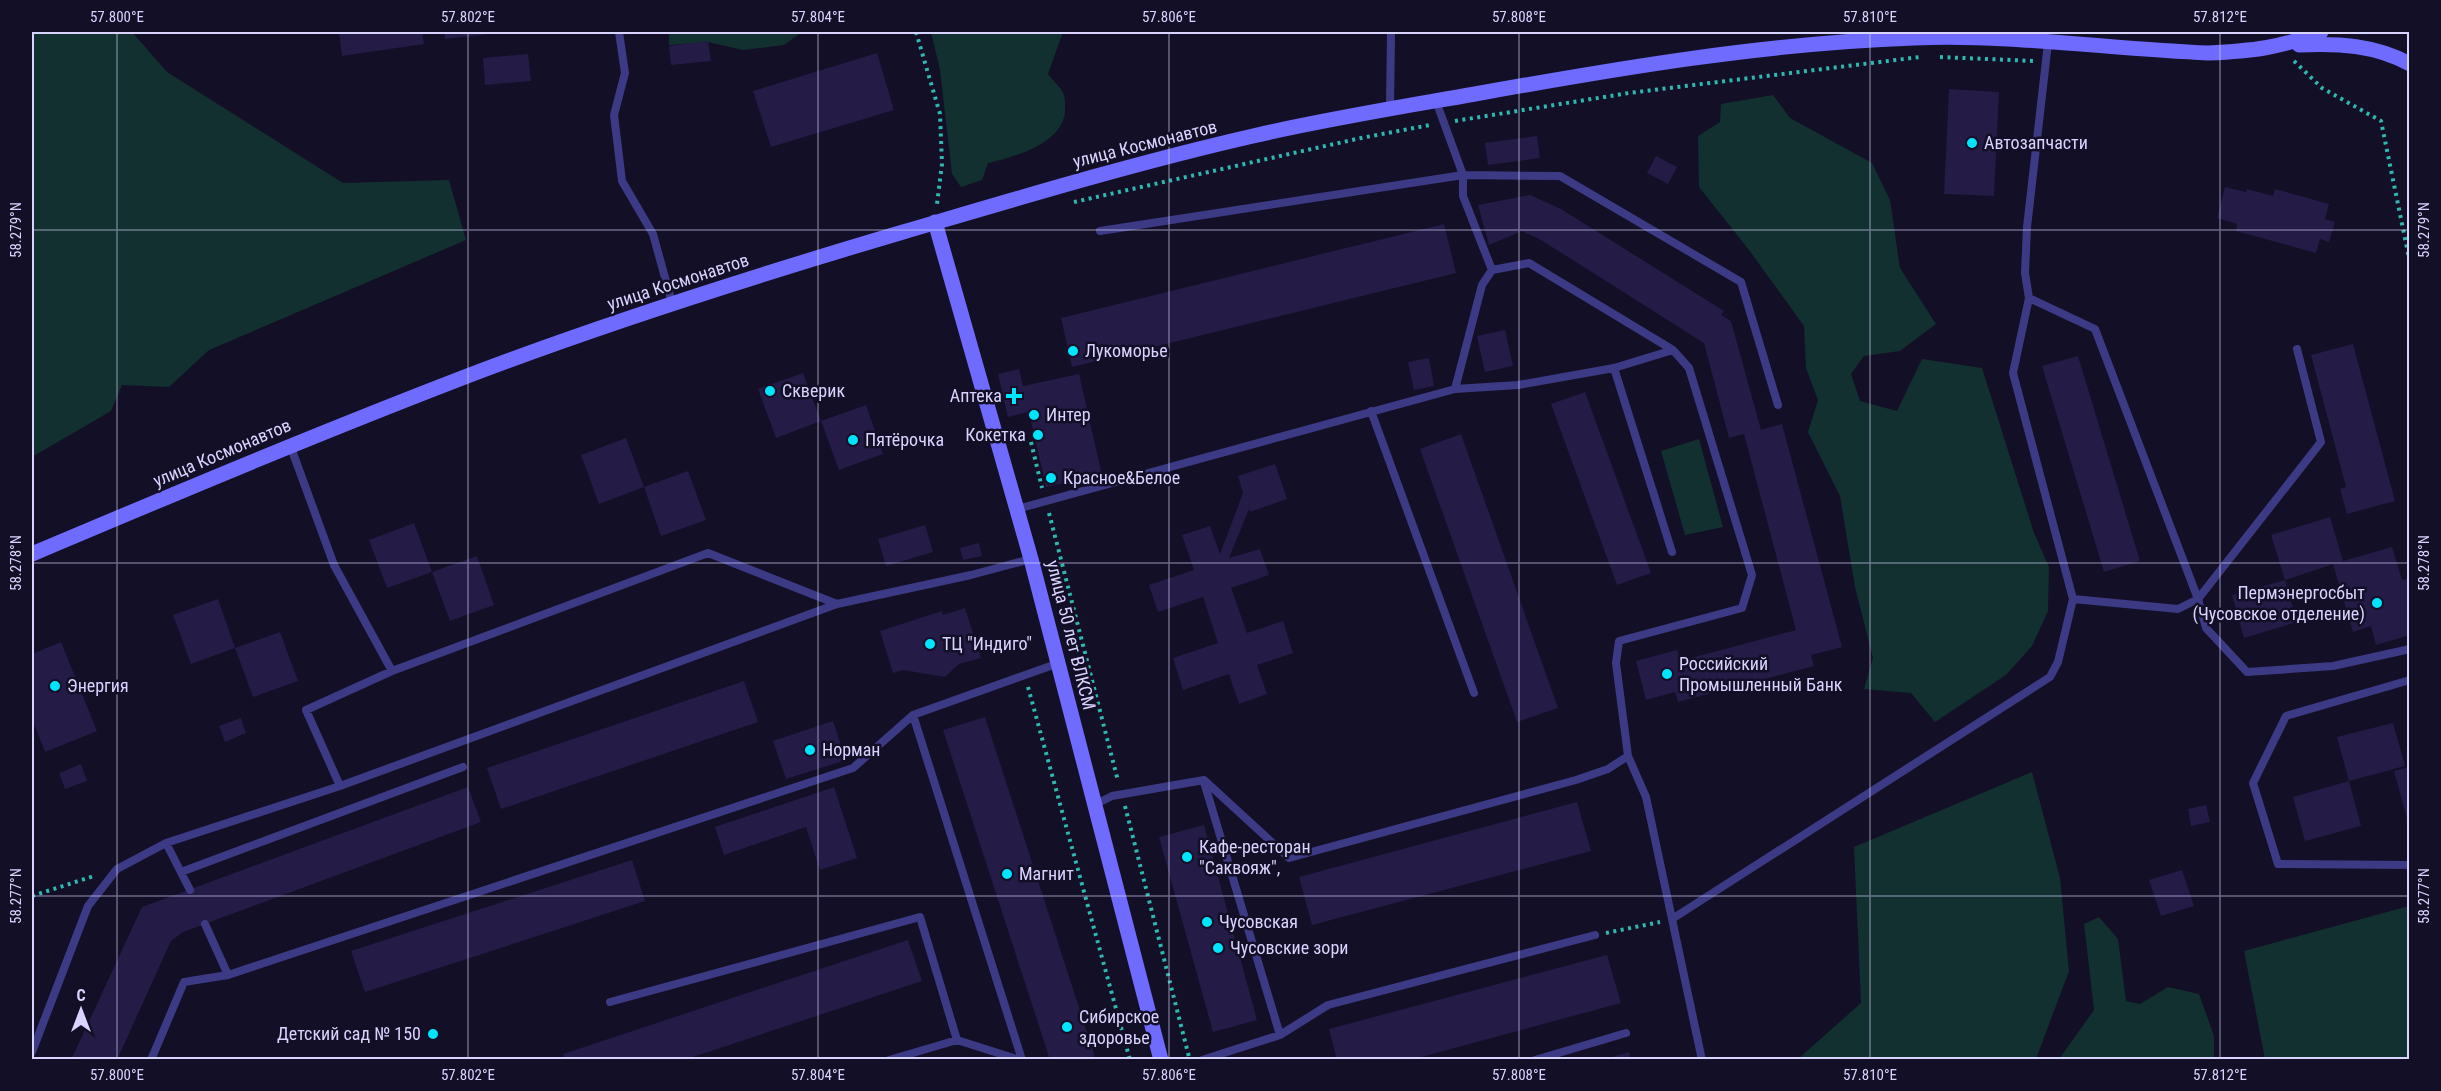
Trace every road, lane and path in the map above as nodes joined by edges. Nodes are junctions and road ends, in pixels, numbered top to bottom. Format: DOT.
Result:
graph roads {
  1 [pos="619,32"];
  2 [pos="916,32"];
  3 [pos="1391,32"];
  4 [pos="2321,32"];
  5 [pos="2048,42"];
  6 [pos="2287,45"];
  7 [pos="1927,56"];
  8 [pos="1938,57"];
  9 [pos="2047,61"];
  10 [pos="2409,64"];
  11 [pos="1436,101"];
  12 [pos="1390,108"];
  13 [pos="1445,123"];
  14 [pos="1463,175"];
  15 [pos="1072,203"];
  16 [pos="935,222"];
  17 [pos="1100,231"];
  18 [pos="2409,263"];
  19 [pos="1492,270"];
  20 [pos="2029,298"];
  21 [pos="672,303"];
  22 [pos="2297,349"];
  23 [pos="1673,350"];
  24 [pos="1614,368"];
  25 [pos="1455,390"];
  26 [pos="1778,405"];
  27 [pos="1371,411"];
  28 [pos="1030,442"];
  29 [pos="290,445"];
  30 [pos="1046,501"];
  31 [pos="1017,509"];
  32 [pos="1672,552"];
  33 [pos="32,554"];
  34 [pos="1031,560"];
  35 [pos="2073,599"];
  36 [pos="2198,599"];
  37 [pos="837,604"];
  38 [pos="2409,649"];
  39 [pos="1059,663"];
  40 [pos="392,671"];
  41 [pos="1024,674"];
  42 [pos="2409,680"];
  43 [pos="1474,693"];
  44 [pos="913,715"];
  45 [pos="1628,756"];
  46 [pos="463,767"];
  47 [pos="1203,780"];
  48 [pos="340,786"];
  49 [pos="1122,795"];
  50 [pos="1094,806"];
  51 [pos="166,843"];
  52 [pos="2409,865"];
  53 [pos="117,868"];
  54 [pos="181,872"];
  55 [pos="189,890"];
  56 [pos="32,896"];
  57 [pos="1672,920"];
  58 [pos="205,924"];
  59 [pos="1595,935"];
  60 [pos="228,975"];
  61 [pos="610,1002"];
  62 [pos="1626,1033"];
  63 [pos="1280,1035"];
  64 [pos="957,1040"];
  65 [pos="32,1052"];
  66 [pos="151,1059"];
  67 [pos="889,1059"];
  68 [pos="1021,1059"];
  69 [pos="1130,1059"];
  70 [pos="1161,1059"];
  71 [pos="1190,1059"];
  72 [pos="1202,1059"];
  73 [pos="1534,1059"];
  74 [pos="1702,1059"];
  1 -- 21 [label="lane"];
  2 -- 16 [label="path"];
  3 -- 12 [label="lane"];
  4 -- 6 [label="street, улица Космонавтов"];
  5 -- 6 [label="street, улица Космонавтов"];
  5 -- 9 [label="lane"];
  5 -- 11 [label="street, улица Космонавтов"];
  6 -- 10 [label="street"];
  6 -- 18 [label="path"];
  7 -- 13 [label="path"];
  8 -- 9 [label="path"];
  9 -- 20 [label="lane"];
  11 -- 12 [label="street, улица Космонавтов"];
  11 -- 13 [label="lane"];
  12 -- 16 [label="street, улица Космонавтов"];
  13 -- 14 [label="lane"];
  13 -- 15 [label="path"];
  14 -- 17 [label="lane"];
  14 -- 19 [label="lane"];
  14 -- 26 [label="lane"];
  16 -- 21 [label="street, улица Космонавтов"];
  16 -- 31 [label="street, улица 50 лет ВЛКСМ"];
  19 -- 23 [label="lane"];
  19 -- 25 [label="lane"];
  20 -- 35 [label="lane"];
  20 -- 36 [label="lane"];
  21 -- 29 [label="street, улица Космонавтов"];
  22 -- 36 [label="lane"];
  23 -- 24 [label="lane"];
  23 -- 45 [label="lane"];
  24 -- 25 [label="lane"];
  24 -- 32 [label="lane"];
  25 -- 27 [label="lane"];
  27 -- 30 [label="lane"];
  27 -- 43 [label="lane"];
  28 -- 30 [label="path"];
  29 -- 33 [label="street, улица Космонавтов"];
  29 -- 40 [label="lane"];
  30 -- 31 [label="lane"];
  30 -- 49 [label="path"];
  31 -- 34 [label="street, улица 50 лет ВЛКСМ"];
  34 -- 37 [label="lane"];
  34 -- 39 [label="street, улица 50 лет ВЛКСМ"];
  35 -- 36 [label="lane"];
  35 -- 57 [label="lane"];
  36 -- 38 [label="lane"];
  37 -- 40 [label="lane"];
  37 -- 48 [label="lane"];
  39 -- 41 [label="lane"];
  39 -- 50 [label="street, улица 50 лет ВЛКСМ"];
  40 -- 48 [label="lane"];
  41 -- 44 [label="lane"];
  41 -- 69 [label="path"];
  42 -- 52 [label="lane"];
  44 -- 60 [label="lane"];
  44 -- 68 [label="lane"];
  45 -- 47 [label="lane"];
  45 -- 57 [label="lane"];
  46 -- 54 [label="lane"];
  47 -- 49 [label="lane"];
  47 -- 63 [label="lane"];
  48 -- 51 [label="lane"];
  49 -- 50 [label="lane"];
  49 -- 71 [label="path"];
  50 -- 70 [label="street, улица 50 лет ВЛКСМ"];
  51 -- 53 [label="lane"];
  51 -- 54 [label="lane"];
  53 -- 56 [label="path"];
  53 -- 65 [label="lane"];
  54 -- 55 [label="lane"];
  57 -- 59 [label="path"];
  57 -- 74 [label="lane"];
  58 -- 60 [label="lane"];
  59 -- 63 [label="lane"];
  60 -- 66 [label="lane"];
  61 -- 64 [label="lane"];
  62 -- 73 [label="lane"];
  63 -- 72 [label="lane"];
  64 -- 67 [label="lane"];
  64 -- 68 [label="lane"];
}
